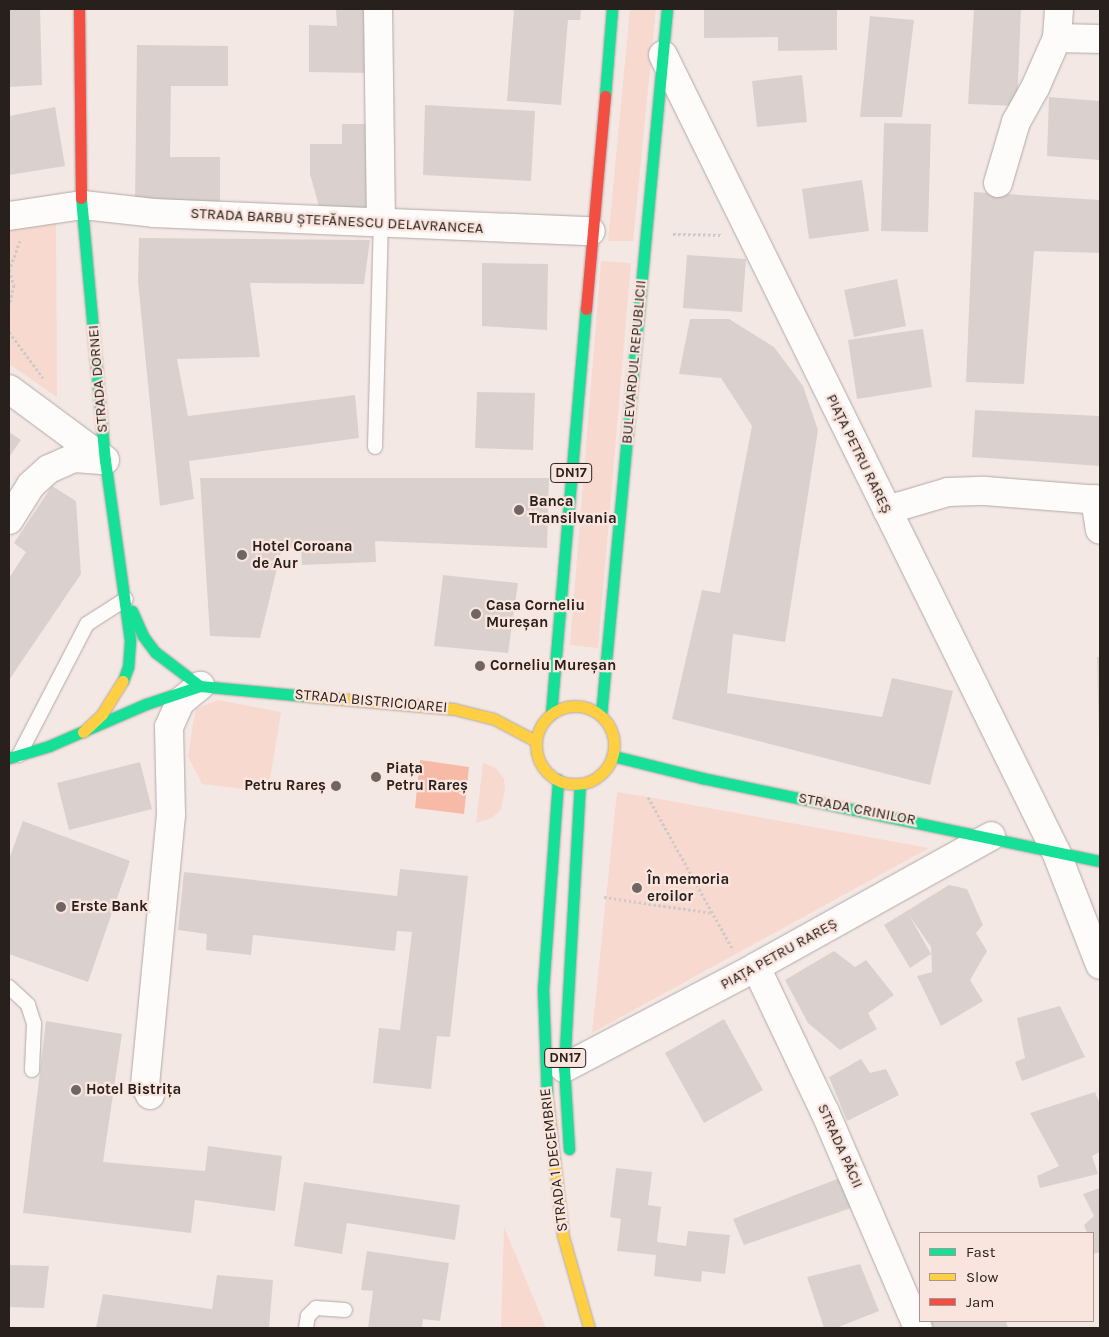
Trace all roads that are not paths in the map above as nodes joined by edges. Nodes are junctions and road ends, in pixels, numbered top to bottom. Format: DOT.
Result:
graph roads {
  1 [pos="79,9"];
  2 [pos="378,9"];
  3 [pos="612,9"];
  4 [pos="667,9"];
  5 [pos="1059,9"];
  6 [pos="1057,38"];
  7 [pos="1100,39"];
  8 [pos="663,55"];
  9 [pos="998,183"];
  10 [pos="83,205"];
  11 [pos="9,216"];
  12 [pos="381,224"];
  13 [pos="591,231"];
  14 [pos="9,389"];
  15 [pos="375,447"];
  16 [pos="105,460"];
  17 [pos="1098,500"];
  18 [pos="887,510"];
  19 [pos="9,520"];
  20 [pos="1100,530"];
  21 [pos="126,599"];
  22 [pos="200,686"];
  23 [pos="551,714"];
  24 [pos="601,715"];
  25 [pos="82,732"];
  26 [pos="536,741"];
  27 [pos="14,756"];
  28 [pos="613,756"];
  29 [pos="558,780"];
  30 [pos="580,784"];
  31 [pos="991,836"];
  32 [pos="1056,852"];
  33 [pos="1100,861"];
  34 [pos="1100,965"];
  35 [pos="751,970"];
  36 [pos="9,987"];
  37 [pos="564,1068"];
  38 [pos="32,1070"];
  39 [pos="150,1095"];
  40 [pos="570,1159"];
  41 [pos="345,1310"];
  42 [pos="306,1328"];
  43 [pos="589,1328"];
  44 [pos="918,1328"];
  1 -- 10 [label="main road, STRADA DORNEI"];
  2 -- 12 [label="street"];
  3 -- 13 [label="main road, DN17"];
  4 -- 8 [label="main road, BULEVARDUL REPUBLICII"];
  5 -- 6 [label="street"];
  6 -- 7 [label="street"];
  6 -- 9 [label="street"];
  8 -- 18 [label="street, PIAȚA PETRU RAREȘ"];
  8 -- 24 [label="main road, BULEVARDUL REPUBLICII"];
  10 -- 11 [label="street, STRADA BARBU ȘTEFĂNESCU DELAVRANCEA"];
  10 -- 12 [label="street, STRADA BARBU ȘTEFĂNESCU DELAVRANCEA"];
  10 -- 16 [label="main road, STRADA DORNEI"];
  12 -- 13 [label="street, STRADA BARBU ȘTEFĂNESCU DELAVRANCEA"];
  12 -- 15 [label="lane"];
  13 -- 23 [label="main road, DN17"];
  14 -- 16 [label="street"];
  16 -- 19 [label="street"];
  16 -- 21 [label="main road, STRADA DORNEI"];
  17 -- 18 [label="street"];
  17 -- 20 [label="street"];
  18 -- 32 [label="street, PIAȚA PETRU RAREȘ"];
  21 -- 22 [label="main road"];
  21 -- 25 [label="main road, STRADA DORNEI"];
  21 -- 27 [label="lane"];
  22 -- 25 [label="main road, STRADA BISTRICIOAREI"];
  22 -- 26 [label="main road, STRADA BISTRICIOAREI"];
  22 -- 39 [label="street"];
  23 -- 24 [label="main road"];
  23 -- 26 [label="main road, DN17"];
  24 -- 28 [label="main road"];
  25 -- 27 [label="main road, STRADA BISTRICIOAREI"];
  26 -- 29 [label="main road"];
  28 -- 30 [label="main road"];
  28 -- 31 [label="main road, STRADA CRINILOR"];
  29 -- 30 [label="main road"];
  29 -- 43 [label="main road, STRADA 1 DECEMBRIE / DN17"];
  30 -- 37 [label="main road, STRADA 1 DECEMBRIE / DN17"];
  31 -- 32 [label="main road, STRADA CRINILOR"];
  31 -- 35 [label="street, PIAȚA PETRU RAREȘ"];
  32 -- 33 [label="main road, STRADA CRINILOR"];
  32 -- 34 [label="street, PIAȚA PETRU RAREȘ"];
  35 -- 37 [label="street, PIAȚA PETRU RAREȘ"];
  35 -- 44 [label="street, STRADA PĂCII"];
  36 -- 38 [label="lane"];
  37 -- 40 [label="main road, STRADA 1 DECEMBRIE / DN17"];
  41 -- 42 [label="lane"];
}
